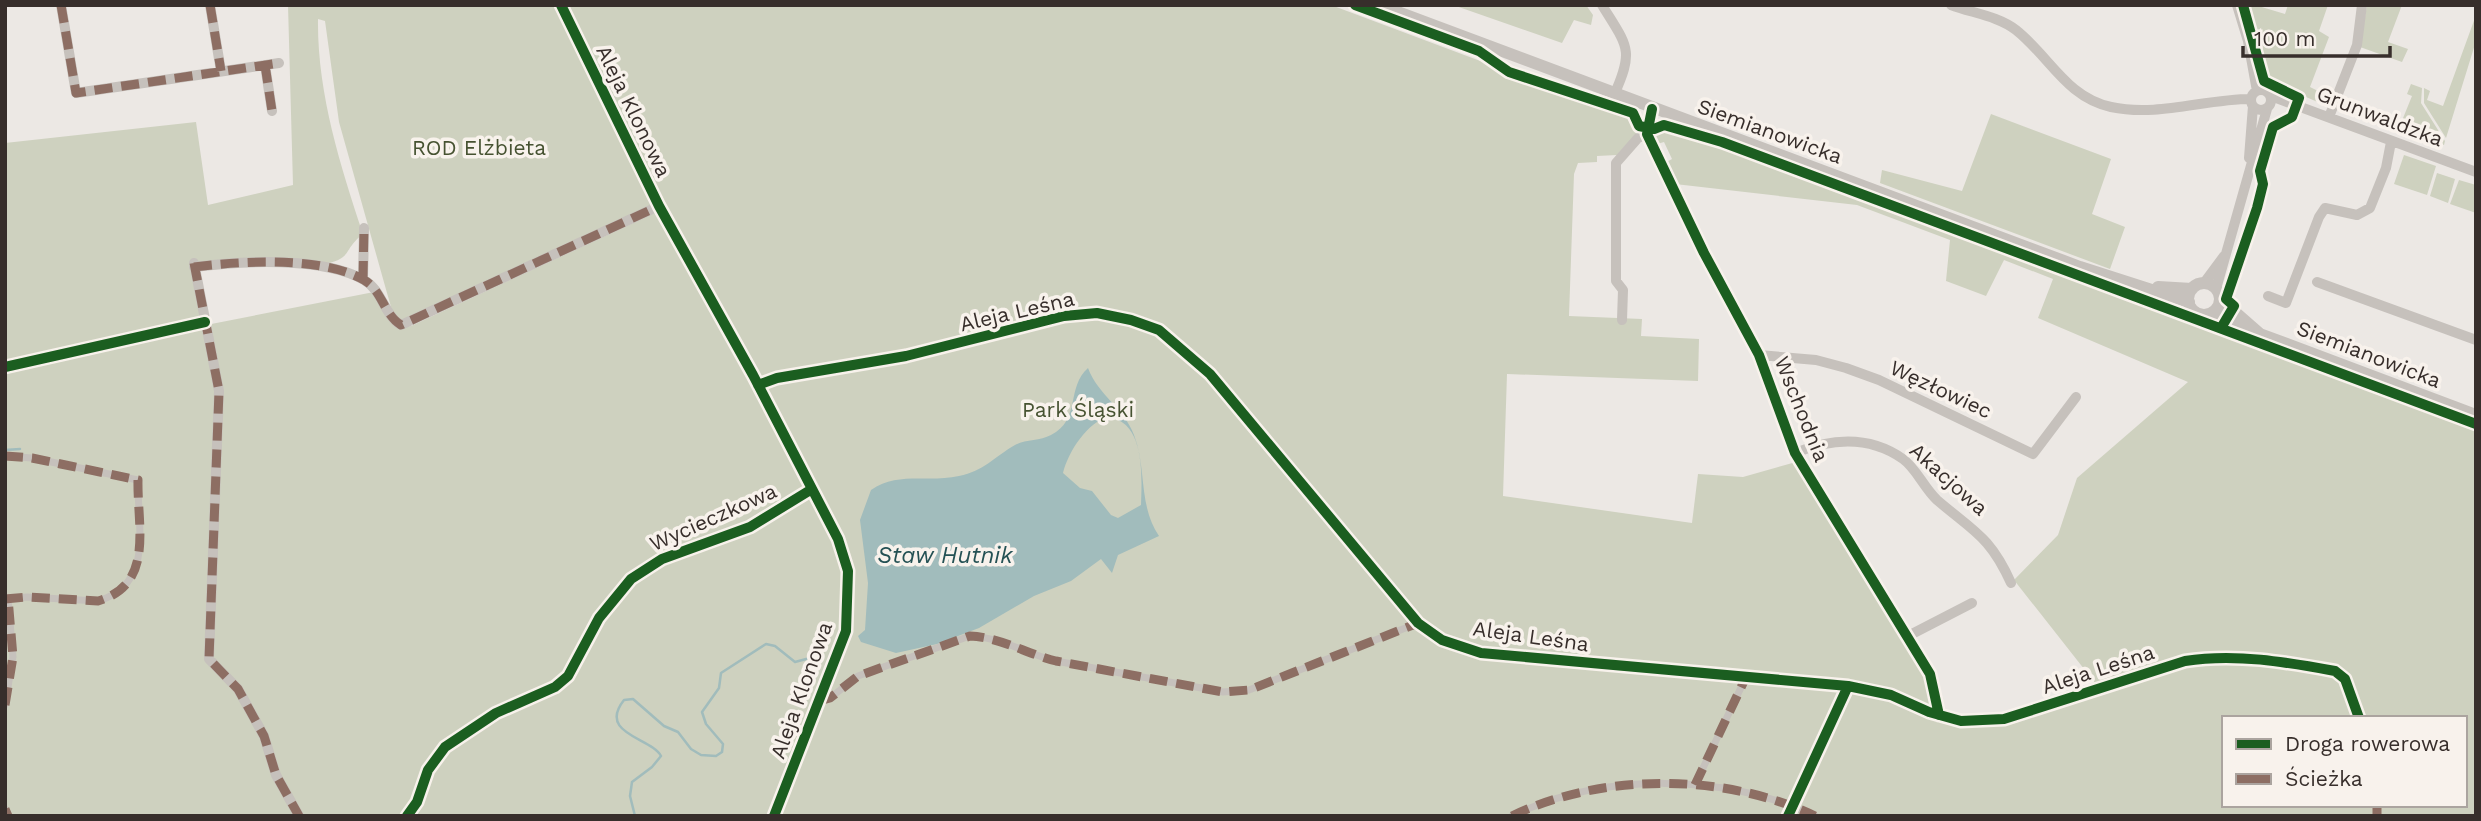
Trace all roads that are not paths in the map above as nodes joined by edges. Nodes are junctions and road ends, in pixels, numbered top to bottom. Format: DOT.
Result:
graph roads {
  1 [pos="61,5"];
  2 [pos="210,5"];
  3 [pos="561,5"];
  4 [pos="1379,5"];
  5 [pos="1601,5"];
  6 [pos="1951,5"];
  7 [pos="2237,5"];
  8 [pos="2362,5"];
  9 [pos="279,63"];
  10 [pos="265,65"];
  11 [pos="221,71"];
  12 [pos="1614,95"];
  13 [pos="2271,96"];
  14 [pos="2254,99"];
  15 [pos="1652,109"];
  16 [pos="2267,109"];
  17 [pos="272,111"];
  18 [pos="2329,117"];
  19 [pos="1647,134"];
  20 [pos="2391,142"];
  21 [pos="2249,169"];
  22 [pos="2476,172"];
  23 [pos="659,206"];
  24 [pos="364,228"];
  25 [pos="675,232"];
  26 [pos="363,279"];
  27 [pos="2317,282"];
  28 [pos="2213,290"];
  29 [pos="2190,296"];
  30 [pos="2268,296"];
  31 [pos="2213,312"];
  32 [pos="1622,320"];
  33 [pos="205,322"];
  34 [pos="2250,327"];
  35 [pos="2476,340"];
  36 [pos="1759,355"];
  37 [pos="5,367"];
  38 [pos="758,385"];
  39 [pos="2076,397"];
  40 [pos="2476,415"];
  41 [pos="1795,453"];
  42 [pos="5,456"];
  43 [pos="2011,583"];
  44 [pos="7,598"];
  45 [pos="1972,603"];
  46 [pos="1418,623"];
  47 [pos="1908,636"];
  48 [pos="1745,679"];
  49 [pos="819,701"];
  50 [pos="5,705"];
  51 [pos="1939,715"];
  52 [pos="2358,716"];
  53 [pos="1695,785"];
  54 [pos="5,809"];
  55 [pos="8,816"];
  56 [pos="299,816"];
  57 [pos="774,816"];
  58 [pos="1512,816"];
  59 [pos="1815,816"];
  1 -- 11 [label="street"];
  2 -- 11 [label="street"];
  3 -- 23 [label="street, Aleja Klonowa"];
  4 -- 12 [label="street, Siemianowicka"];
  5 -- 12 [label="street"];
  6 -- 14 [label="street"];
  7 -- 14 [label="street"];
  8 -- 18 [label="street"];
  9 -- 10 [label="street"];
  10 -- 11 [label="street"];
  10 -- 17 [label="street"];
  12 -- 15 [label="street, Siemianowicka"];
  13 -- 14 [label="street, Grunwaldzka"];
  13 -- 16 [label="street"];
  13 -- 18 [label="street, Grunwaldzka"];
  14 -- 16 [label="street"];
  14 -- 21 [label="street"];
  15 -- 19 [label="street"];
  15 -- 29 [label="street, Siemianowicka"];
  16 -- 21 [label="street"];
  18 -- 20 [label="street, Grunwaldzka"];
  19 -- 32 [label="street"];
  19 -- 36 [label="street, Wschodnia"];
  20 -- 22 [label="street, Grunwaldzka"];
  20 -- 30 [label="street"];
  21 -- 28 [label="street"];
  23 -- 25 [label="street, Aleja Klonowa"];
  23 -- 26 [label="street"];
  24 -- 26 [label="street"];
  26 -- 33 [label="street"];
  27 -- 35 [label="street"];
  28 -- 29 [label="street"];
  28 -- 31 [label="street"];
  28 -- 34 [label="street, Siemianowicka"];
  29 -- 31 [label="street, Siemianowicka"];
  31 -- 34 [label="street, Siemianowicka"];
  33 -- 37 [label="street"];
  33 -- 56 [label="street"];
  34 -- 40 [label="street, Siemianowicka"];
  36 -- 39 [label="street, Węzłowiec"];
  36 -- 41 [label="street, Wschodnia"];
  38 -- 46 [label="street, Aleja Leśna"];
  38 -- 49 [label="street, Aleja Klonowa"];
  41 -- 43 [label="street, Akacjowa"];
  41 -- 47 [label="street, Wschodnia"];
  42 -- 44 [label="street"];
  44 -- 50 [label="street"];
  45 -- 47 [label="street"];
  46 -- 48 [label="street, Aleja Leśna"];
  46 -- 49 [label="street"];
  47 -- 51 [label="street, Wschodnia"];
  48 -- 51 [label="street, Aleja Leśna"];
  48 -- 53 [label="street"];
  49 -- 57 [label="street, Aleja Klonowa"];
  51 -- 52 [label="street, Aleja Leśna"];
  53 -- 58 [label="street"];
  53 -- 59 [label="street"];
  54 -- 55 [label="street"];
}
